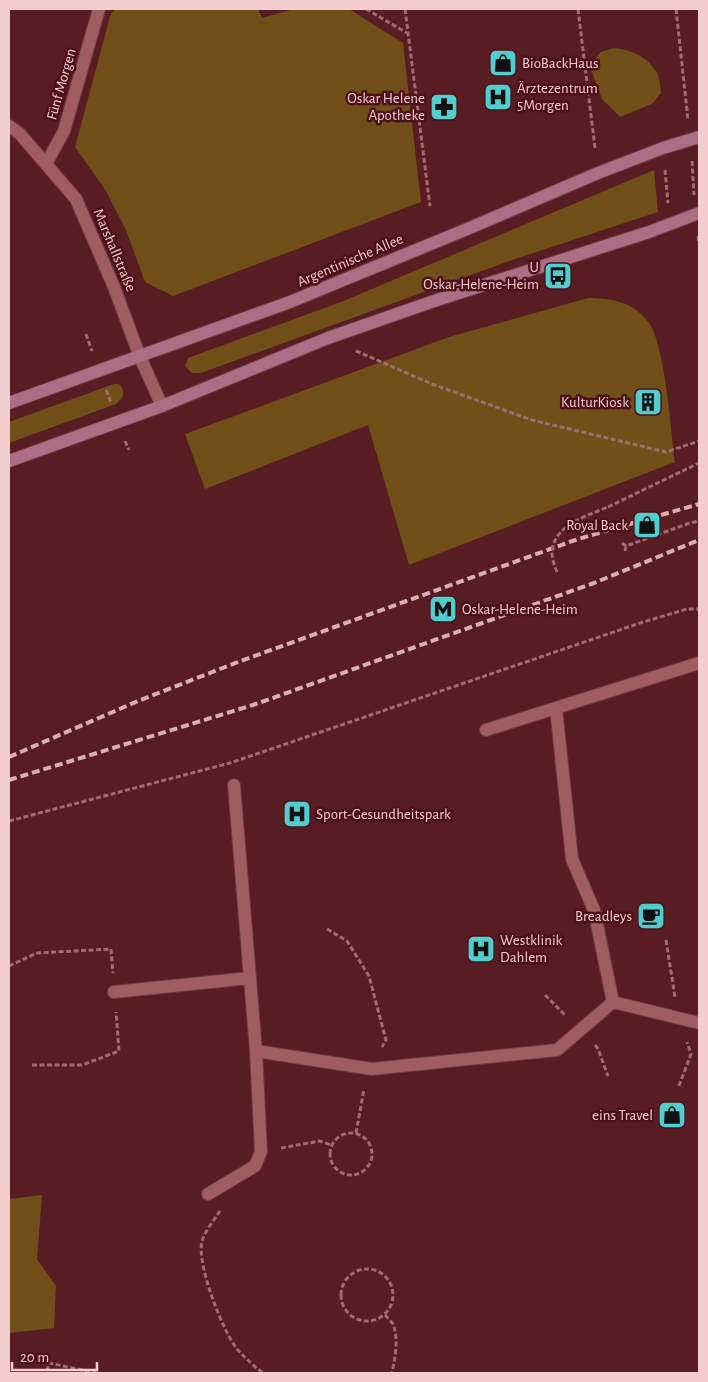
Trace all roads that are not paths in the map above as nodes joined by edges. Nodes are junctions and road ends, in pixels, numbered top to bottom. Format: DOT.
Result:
graph roads {
  1 [pos="99,9"];
  2 [pos="9,126"];
  3 [pos="699,137"];
  4 [pos="46,164"];
  5 [pos="699,213"];
  6 [pos="140,357"];
  7 [pos="9,403"];
  8 [pos="162,406"];
  9 [pos="9,461"];
  10 [pos="699,663"];
  11 [pos="556,708"];
  12 [pos="486,730"];
  13 [pos="234,785"];
  14 [pos="250,978"];
  15 [pos="114,992"];
  16 [pos="613,1002"];
  17 [pos="699,1023"];
  18 [pos="256,1051"];
  19 [pos="208,1194"];
  1 -- 4 [label="street, Fünf Morgen"];
  2 -- 4 [label="street, Marshallstraße"];
  3 -- 6 [label="main road, Argentinische Allee"];
  4 -- 6 [label="street, Marshallstraße"];
  5 -- 8 [label="main road"];
  6 -- 7 [label="main road, Argentinische Allee"];
  6 -- 8 [label="street, Marshallstraße"];
  8 -- 9 [label="main road"];
  10 -- 11 [label="street"];
  11 -- 12 [label="street"];
  11 -- 16 [label="street"];
  13 -- 14 [label="street"];
  14 -- 15 [label="street"];
  14 -- 18 [label="street"];
  16 -- 17 [label="street"];
  16 -- 18 [label="street"];
  18 -- 19 [label="street"];
}
